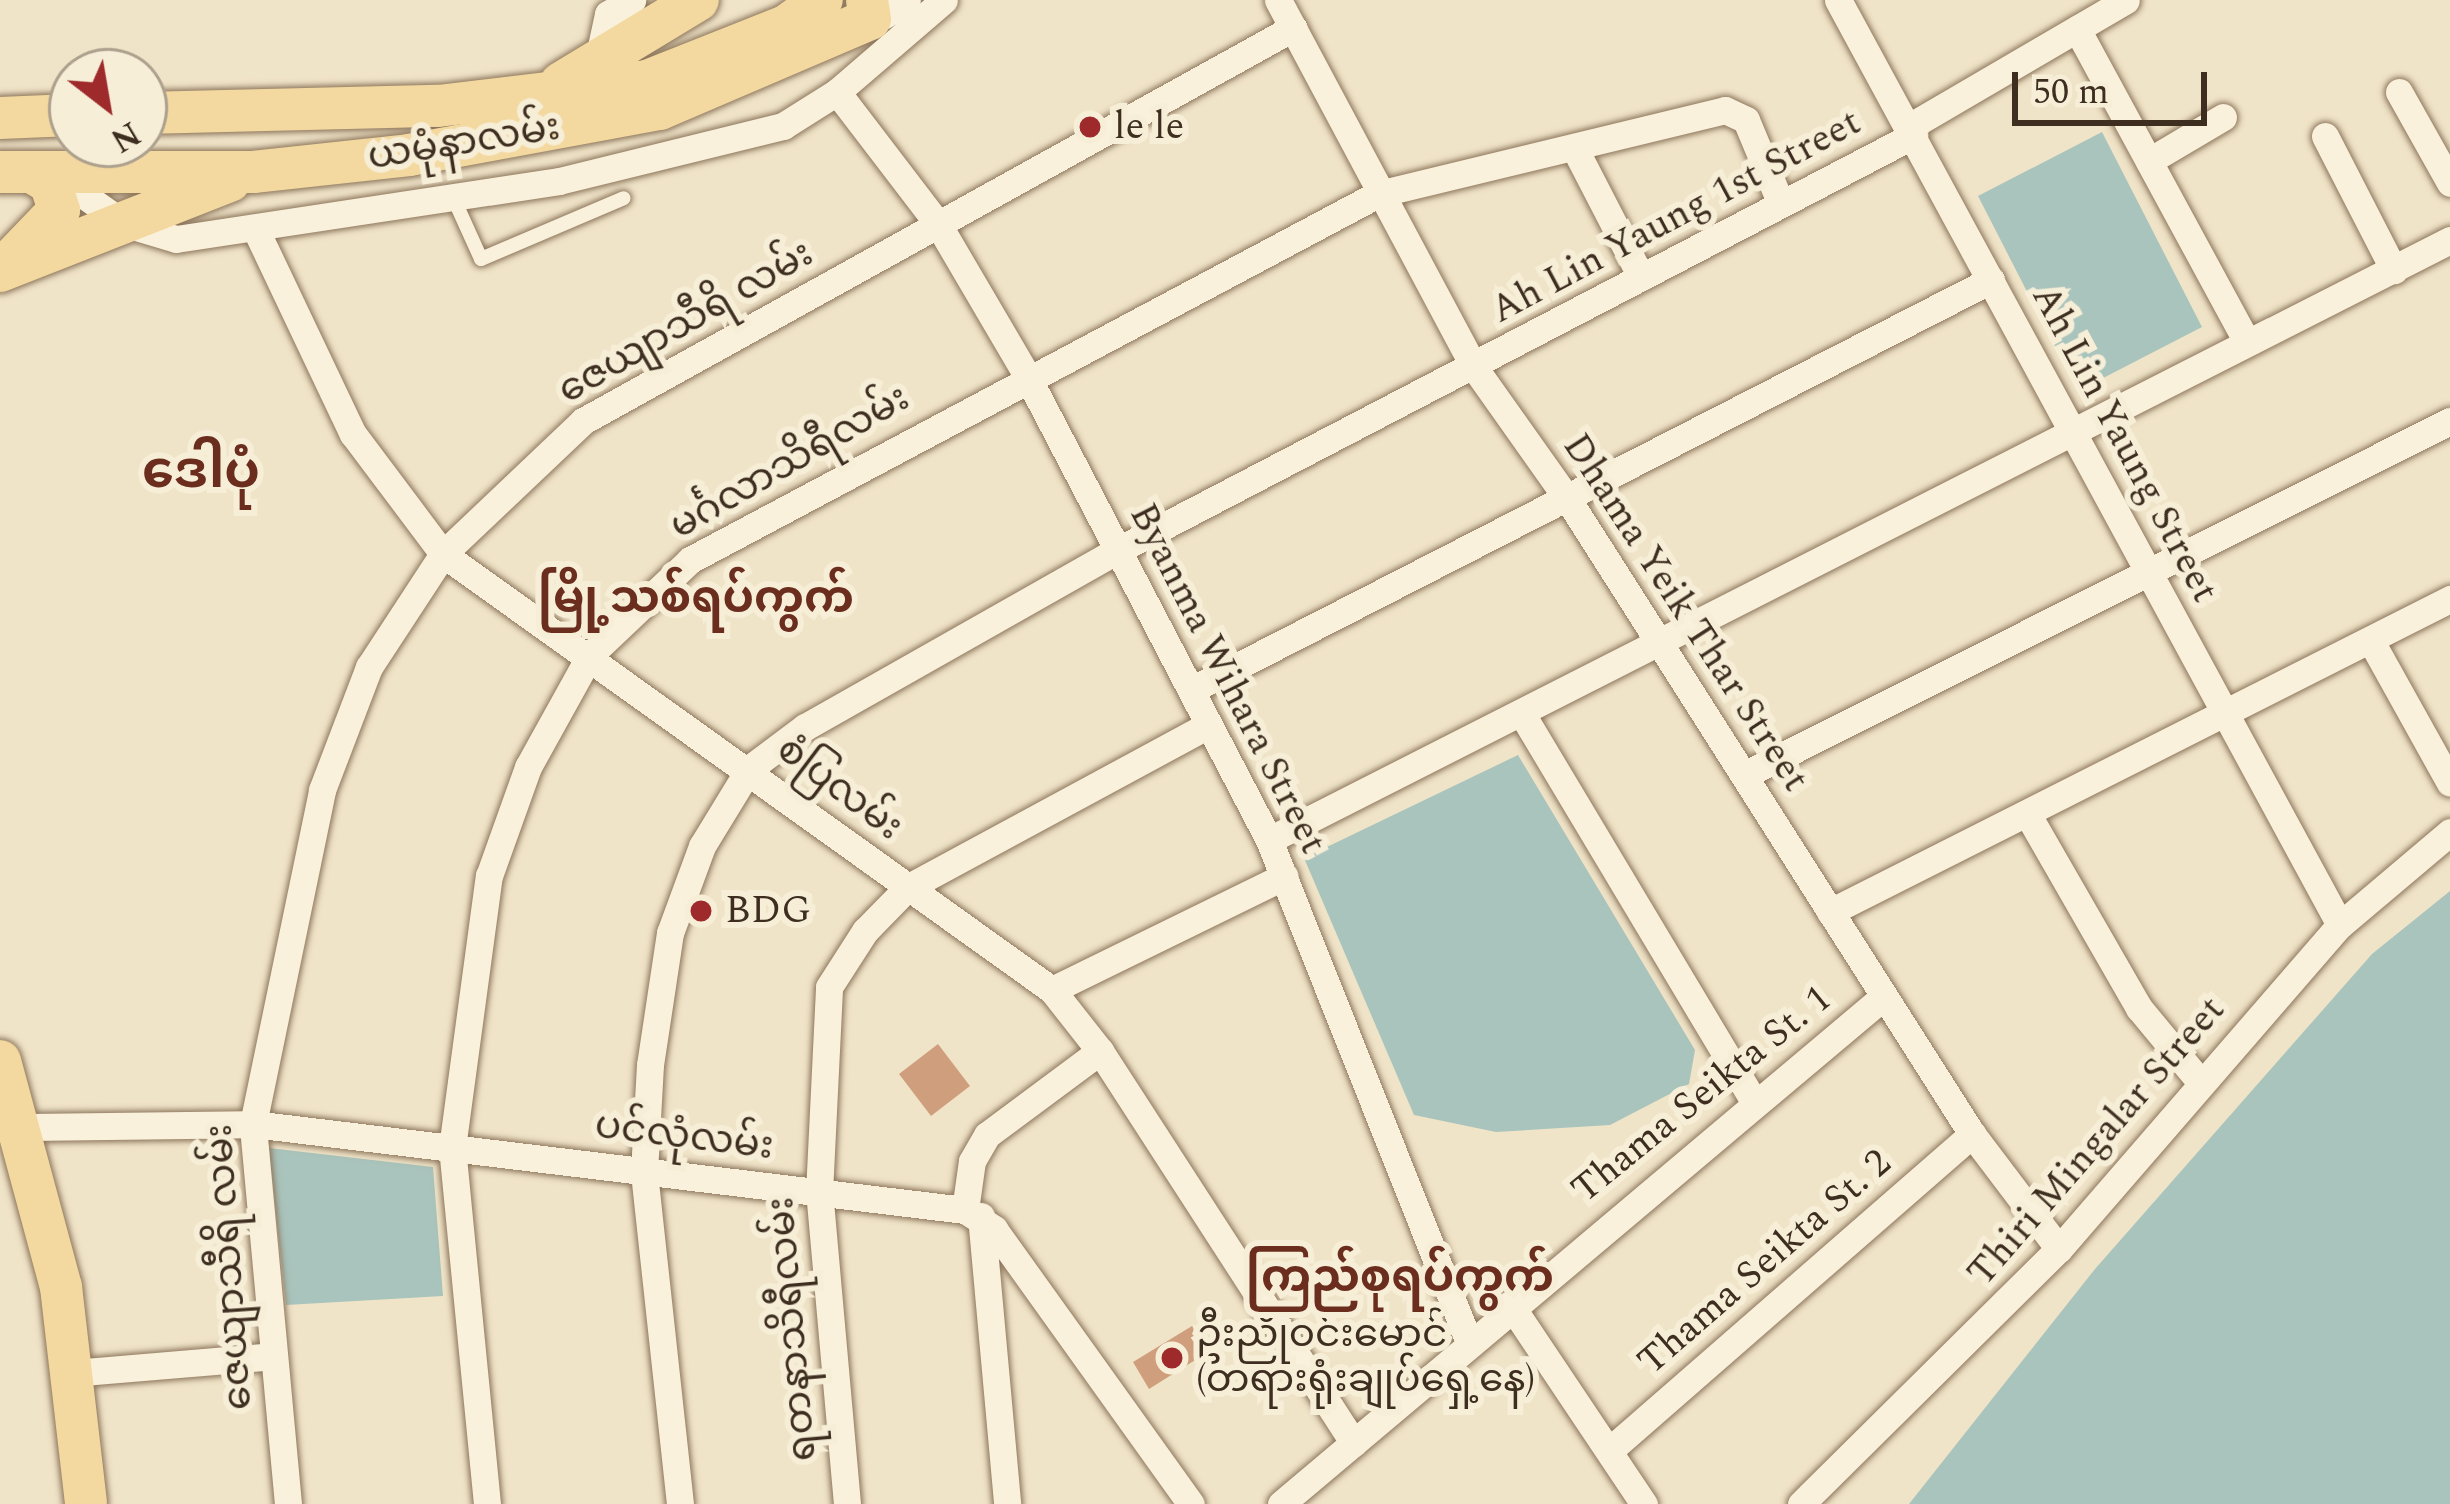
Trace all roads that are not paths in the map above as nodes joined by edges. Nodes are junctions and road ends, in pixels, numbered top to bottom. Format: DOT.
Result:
graph roads {
  1 [pos="698,0"];
  2 [pos="944,0"];
  3 [pos="1278,0"];
  4 [pos="1838,0"];
  5 [pos="2126,0"];
  6 [pos="612,5"];
  7 [pos="880,6"];
  8 [pos="824,13"];
  9 [pos="1293,28"];
  10 [pos="2077,29"];
  11 [pos="597,64"];
  12 [pos="837,92"];
  13 [pos="2398,92"];
  14 [pos="536,96"];
  15 [pos="168,112"];
  16 [pos="48,117"];
  17 [pos="2223,117"];
  18 [pos="0,118"];
  19 [pos="1911,131"];
  20 [pos="2325,136"];
  21 [pos="1576,151"];
  22 [pos="2149,161"];
  23 [pos="28,172"];
  24 [pos="253,172"];
  25 [pos="2450,183"];
  26 [pos="1378,194"];
  27 [pos="453,197"];
  28 [pos="624,199"];
  29 [pos="1781,204"];
  30 [pos="123,223"];
  31 [pos="938,224"];
  32 [pos="255,228"];
  33 [pos="2450,240"];
  34 [pos="1,270"];
  35 [pos="2394,270"];
  36 [pos="1642,277"];
  37 [pos="1991,280"];
  38 [pos="2245,338"];
  39 [pos="1474,367"];
  40 [pos="1027,374"];
  41 [pos="2450,421"];
  42 [pos="2074,433"];
  43 [pos="1569,501"];
  44 [pos="1118,550"];
  45 [pos="443,554"];
  46 [pos="2149,572"];
  47 [pos="2450,599"];
  48 [pos="2371,641"];
  49 [pos="1661,644"];
  50 [pos="590,655"];
  51 [pos="1191,690"];
  52 [pos="1522,714"];
  53 [pos="2227,718"];
  54 [pos="1209,725"];
  55 [pos="749,769"];
  56 [pos="1744,776"];
  57 [pos="2450,783"];
  58 [pos="2028,815"];
  59 [pos="2450,832"];
  60 [pos="1269,840"];
  61 [pos="1285,876"];
  62 [pos="907,888"];
  63 [pos="1830,913"];
  64 [pos="2340,926"];
  65 [pos="1052,990"];
  66 [pos="1883,997"];
  67 [pos="1100,1051"];
  68 [pos="0,1061"];
  69 [pos="2201,1083"];
  70 [pos="1754,1102"];
  71 [pos="253,1124"];
  72 [pos="22,1126"];
  73 [pos="1972,1134"];
  74 [pos="452,1148"];
  75 [pos="644,1172"];
  76 [pos="819,1193"];
  77 [pos="973,1214"];
  78 [pos="2059,1250"];
  79 [pos="1510,1304"];
  80 [pos="1469,1342"];
  81 [pos="273,1356"];
  82 [pos="72,1373"];
  83 [pos="1354,1443"];
  84 [pos="1610,1450"];
  85 [pos="86,1504"];
  86 [pos="288,1504"];
  87 [pos="487,1504"];
  88 [pos="680,1504"];
  89 [pos="847,1504"];
  90 [pos="1007,1504"];
  91 [pos="1190,1504"];
  92 [pos="1281,1504"];
  93 [pos="1644,1504"];
  94 [pos="1801,1504"];
  1 -- 11 [label="main road"];
  2 -- 12 [label="street"];
  3 -- 9 [label="street, Dhama Yeik Thar Street"];
  4 -- 19 [label="street, Ah Lin Yaung Street"];
  5 -- 10 [label="street, Ah Lin Yaung 1st Street"];
  6 -- 11 [label="street"];
  7 -- 8 [label="main road, ယမုံနာလမ်း"];
  8 -- 14 [label="main road, ယမုံနာလမ်း"];
  8 -- 24 [label="main road, ယမုံနာလမ်း"];
  9 -- 26 [label="street, Dhama Yeik Thar Street"];
  9 -- 31 [label="street, ဇေယျာသီရိ လမ်း"];
  10 -- 19 [label="street, Ah Lin Yaung 1st Street"];
  10 -- 22 [label="street"];
  11 -- 14 [label="main road"];
  12 -- 27 [label="street"];
  12 -- 31 [label="street, Byanma Wihara Street"];
  13 -- 25 [label="street"];
  14 -- 15 [label="main road, ယမုံနာလမ်း"];
  16 -- 18 [label="main road"];
  17 -- 22 [label="street"];
  19 -- 29 [label="street, Ah Lin Yaung 1st Street"];
  19 -- 37 [label="street, Ah Lin Yaung Street"];
  20 -- 35 [label="street"];
  21 -- 26 [label="street, မင်္ဂလာသိရီလမ်း"];
  21 -- 29 [label="street, မင်္ဂလာသိရီလမ်း"];
  21 -- 36 [label="street"];
  22 -- 38 [label="street"];
  23 -- 24 [label="main road, ယမုံနာလမ်း"];
  23 -- 30 [label="street"];
  23 -- 34 [label="main road"];
  24 -- 30 [label="main road"];
  26 -- 39 [label="street, Dhama Yeik Thar Street"];
  26 -- 40 [label="street, မင်္ဂလာသိရီလမ်း"];
  27 -- 28 [label="lane"];
  27 -- 32 [label="street"];
  29 -- 36 [label="street, Ah Lin Yaung 1st Street"];
  30 -- 32 [label="street"];
  30 -- 34 [label="main road"];
  31 -- 40 [label="street, Byanma Wihara Street"];
  31 -- 45 [label="street, ဇေယျာသီရိ လမ်း"];
  32 -- 45 [label="street, စံပြလမ်း"];
  33 -- 35 [label="street"];
  35 -- 38 [label="street"];
  36 -- 39 [label="street, Ah Lin Yaung 1st Street"];
  37 -- 42 [label="street, Ah Lin Yaung Street"];
  37 -- 43 [label="street"];
  38 -- 42 [label="street"];
  39 -- 43 [label="street, Dhama Yeik Thar Street"];
  39 -- 44 [label="street, Ah Lin Yaung 1st Street"];
  40 -- 44 [label="street, Byanma Wihara Street"];
  40 -- 50 [label="street, မင်္ဂလာသိရီလမ်း"];
  41 -- 46 [label="street"];
  42 -- 46 [label="street, Ah Lin Yaung Street"];
  42 -- 49 [label="street"];
  43 -- 49 [label="street, Dhama Yeik Thar Street"];
  43 -- 51 [label="street"];
  44 -- 51 [label="street, Byanma Wihara Street"];
  44 -- 55 [label="street, Ah Lin Yaung 1st Street"];
  45 -- 50 [label="street, စံပြလမ်း"];
  45 -- 71 [label="street, ဇေယျာသီရိ လမ်း"];
  46 -- 53 [label="street, Ah Lin Yaung Street"];
  46 -- 56 [label="street"];
  47 -- 48 [label="street"];
  48 -- 53 [label="street"];
  48 -- 57 [label="street"];
  49 -- 52 [label="street"];
  49 -- 56 [label="street, Dhama Yeik Thar Street"];
  50 -- 55 [label="street, စံပြလမ်း"];
  50 -- 74 [label="street, မင်္ဂလာသိရီလမ်း"];
  51 -- 54 [label="street, Byanma Wihara Street"];
  52 -- 60 [label="street"];
  52 -- 70 [label="street"];
  53 -- 58 [label="street"];
  53 -- 64 [label="street, Ah Lin Yaung Street"];
  54 -- 60 [label="street, Byanma Wihara Street"];
  54 -- 62 [label="street, ရတနာသိရီလမ်း"];
  55 -- 62 [label="street, စံပြလမ်း"];
  55 -- 75 [label="street"];
  56 -- 63 [label="street, Dhama Yeik Thar Street"];
  58 -- 63 [label="street"];
  58 -- 69 [label="street"];
  59 -- 64 [label="street, Thiri Mingalar Street"];
  60 -- 61 [label="street, Byanma Wihara Street"];
  61 -- 65 [label="street"];
  61 -- 80 [label="street, Byanma Wihara Street"];
  62 -- 65 [label="street, စံပြလမ်း"];
  62 -- 76 [label="street, ရတနာသိရီလမ်း"];
  63 -- 66 [label="street, Dhama Yeik Thar Street"];
  64 -- 69 [label="street, Thiri Mingalar Street"];
  65 -- 67 [label="street, စံပြလမ်း"];
  66 -- 70 [label="street, Thama Seikta St. 1"];
  66 -- 73 [label="street, Dhama Yeik Thar Street"];
  67 -- 77 [label="street"];
  67 -- 83 [label="street, စံပြလမ်း"];
  68 -- 72 [label="main road"];
  69 -- 78 [label="street, Thiri Mingalar Street"];
  70 -- 79 [label="street, Thama Seikta St. 1"];
  71 -- 72 [label="street, ပင်လုံလမ်း"];
  71 -- 74 [label="street, ပင်လုံလမ်း"];
  71 -- 81 [label="street, ဇေယျာသီရိ လမ်း"];
  72 -- 82 [label="main road"];
  73 -- 78 [label="street, Dhama Yeik Thar Street"];
  73 -- 84 [label="street, Thama Seikta St. 2"];
  74 -- 75 [label="street, ပင်လုံလမ်း"];
  74 -- 87 [label="street, မင်္ဂလာသိရီလမ်း"];
  75 -- 76 [label="street, ပင်လုံလမ်း"];
  75 -- 88 [label="street"];
  76 -- 77 [label="street, ပင်လုံလမ်း"];
  76 -- 89 [label="street, ရတနာသိရီလမ်း"];
  77 -- 90 [label="street"];
  77 -- 91 [label="street"];
  78 -- 94 [label="street, Thiri Mingalar Street"];
  79 -- 80 [label="street, Thama Seikta St. 1"];
  79 -- 84 [label="street"];
  80 -- 83 [label="street, Thama Seikta St. 1"];
  81 -- 82 [label="street"];
  81 -- 86 [label="street, ဇေယျာသီရိ လမ်း"];
  82 -- 85 [label="main road"];
  83 -- 92 [label="street, Thama Seikta St. 1"];
  84 -- 93 [label="street"];
}
